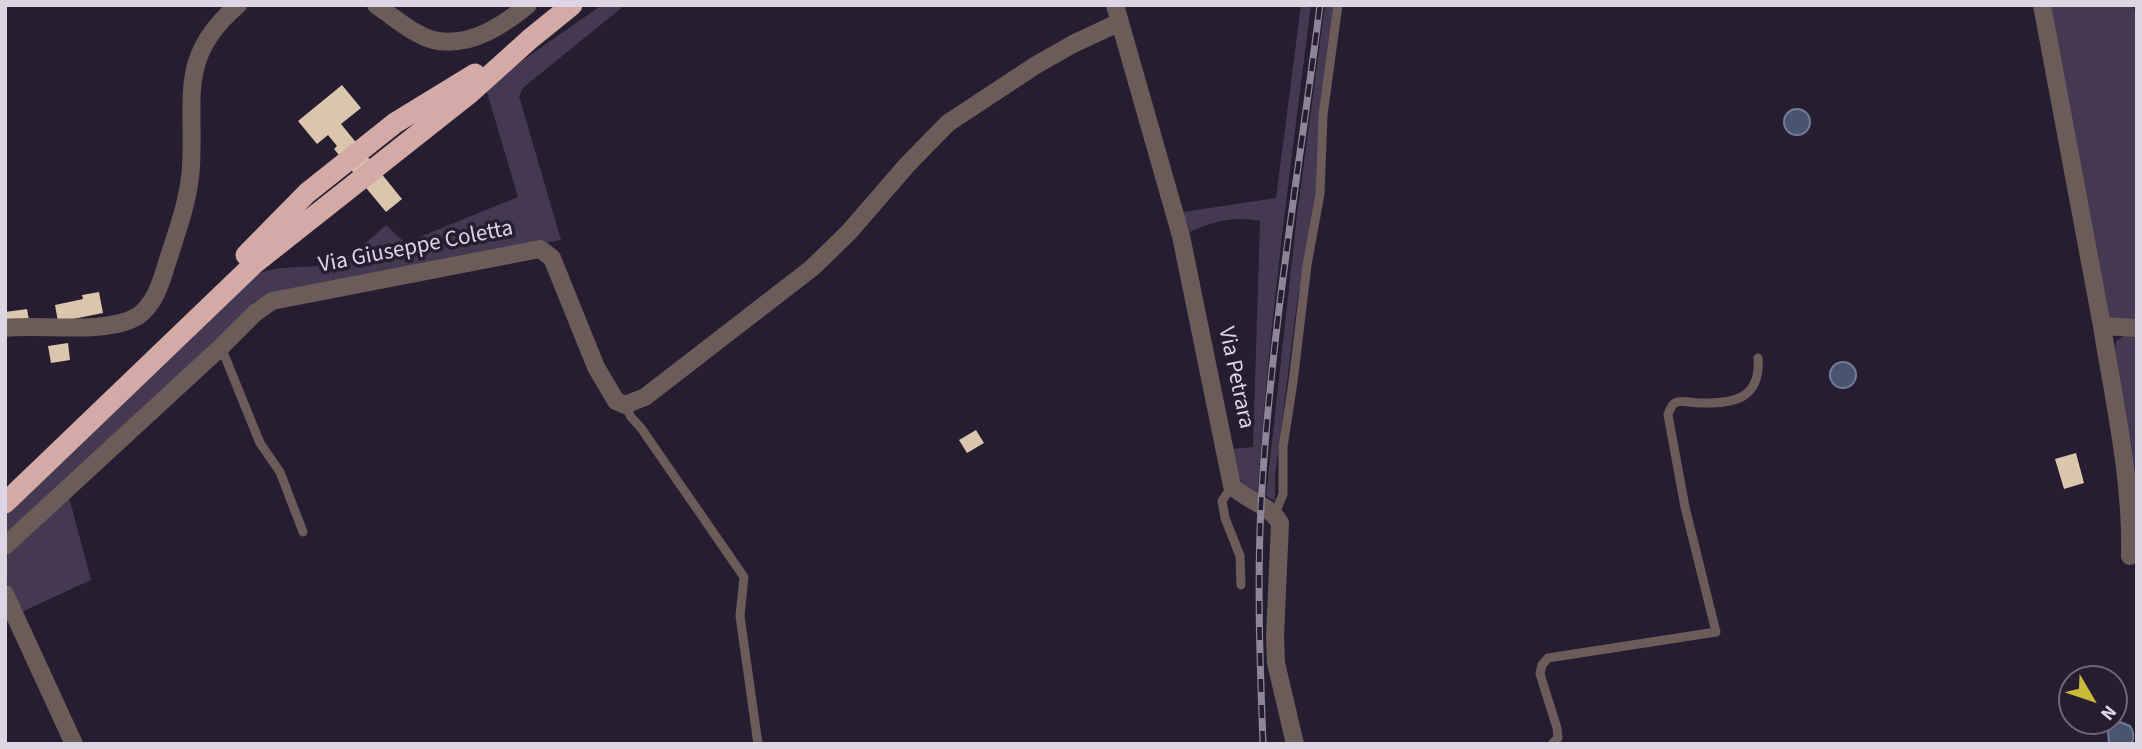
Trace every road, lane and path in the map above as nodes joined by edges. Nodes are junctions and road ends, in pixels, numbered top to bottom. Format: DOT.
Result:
graph roads {
  1 [pos="238,5"];
  2 [pos="376,5"];
  3 [pos="528,5"];
  4 [pos="572,5"];
  5 [pos="1338,5"];
  6 [pos="2042,5"];
  7 [pos="1117,13"];
  8 [pos="530,38"];
  9 [pos="2102,326"];
  10 [pos="5,328"];
  11 [pos="2137,328"];
  12 [pos="221,346"];
  13 [pos="1759,358"];
  14 [pos="625,405"];
  15 [pos="1232,486"];
  16 [pos="5,487"];
  17 [pos="5,503"];
  18 [pos="1275,514"];
  19 [pos="303,532"];
  20 [pos="5,546"];
  21 [pos="2130,556"];
  22 [pos="1241,585"];
  23 [pos="5,594"];
  24 [pos="74,744"];
  25 [pos="758,744"];
  26 [pos="1295,744"];
  27 [pos="1552,744"];
  1 -- 10 [label="street"];
  2 -- 3 [label="street"];
  4 -- 8 [label="highway"];
  5 -- 18 [label="lane"];
  6 -- 9 [label="street"];
  7 -- 14 [label="street"];
  7 -- 15 [label="street, Via Petrara"];
  8 -- 16 [label="highway"];
  8 -- 17 [label="highway"];
  9 -- 11 [label="street"];
  9 -- 21 [label="street"];
  12 -- 14 [label="street, Via Giuseppe Coletta"];
  12 -- 19 [label="lane"];
  12 -- 20 [label="street, Via Giuseppe Coletta"];
  13 -- 27 [label="lane"];
  14 -- 25 [label="lane"];
  15 -- 18 [label="street"];
  15 -- 22 [label="lane"];
  18 -- 26 [label="street"];
  23 -- 24 [label="street"];
}
